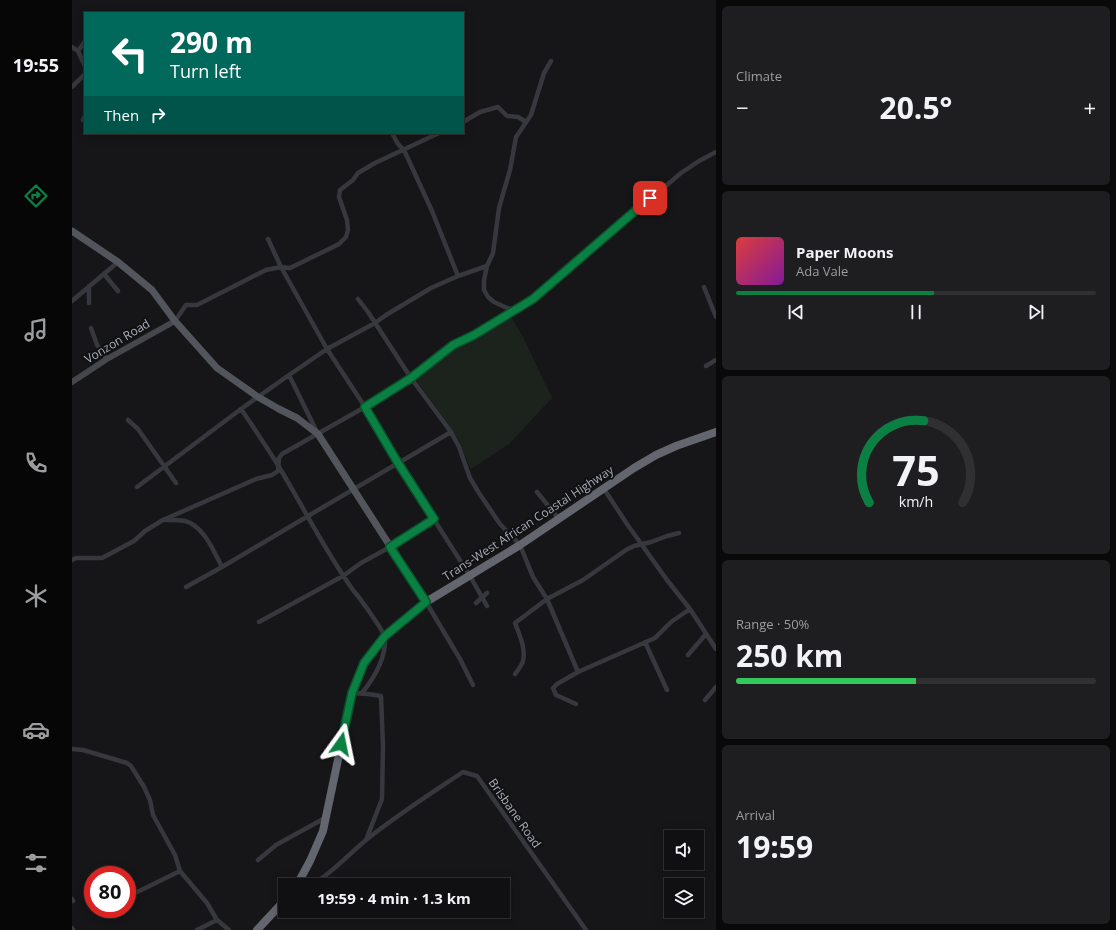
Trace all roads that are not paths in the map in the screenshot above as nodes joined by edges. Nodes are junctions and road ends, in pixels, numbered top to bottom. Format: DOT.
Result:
graph roads {
  1 [pos="84,42"];
  2 [pos="72,48"];
  3 [pos="78,51"];
  4 [pos="550,61"];
  5 [pos="84,64"];
  6 [pos="84,75"];
  7 [pos="72,87"];
  8 [pos="464,121"];
  9 [pos="526,122"];
  10 [pos="393,134"];
  11 [pos="437,134"];
  12 [pos="404,150"];
  13 [pos="716,152"];
  14 [pos="73,233"];
  15 [pos="268,239"];
  16 [pos="118,262"];
  17 [pos="487,266"];
  18 [pos="281,267"];
  19 [pos="104,274"];
  20 [pos="458,276"];
  21 [pos="89,286"];
  22 [pos="704,287"];
  23 [pos="118,291"];
  24 [pos="358,299"];
  25 [pos="72,301"];
  26 [pos="89,303"];
  27 [pos="516,310"];
  28 [pos="716,317"];
  29 [pos="175,321"];
  30 [pos="375,323"];
  31 [pos="91,328"];
  32 [pos="327,349"];
  33 [pos="107,359"];
  34 [pos="716,360"];
  35 [pos="706,366"];
  36 [pos="289,375"];
  37 [pos="411,378"];
  38 [pos="72,382"];
  39 [pos="258,396"];
  40 [pos="365,407"];
  41 [pos="241,408"];
  42 [pos="128,420"];
  43 [pos="451,432"];
  44 [pos="716,432"];
  45 [pos="318,434"];
  46 [pos="398,463"];
  47 [pos="165,466"];
  48 [pos="279,467"];
  49 [pos="176,483"];
  50 [pos="137,487"];
  51 [pos="353,489"];
  52 [pos="604,489"];
  53 [pos="537,492"];
  54 [pos="308,516"];
  55 [pos="434,519"];
  56 [pos="163,520"];
  57 [pos="559,520"];
  58 [pos="679,532"];
  59 [pos="641,544"];
  60 [pos="520,545"];
  61 [pos="390,547"];
  62 [pos="72,554"];
  63 [pos="74,559"];
  64 [pos="222,567"];
  65 [pos="343,576"];
  66 [pos="470,576"];
  67 [pos="186,587"];
  68 [pos="487,593"];
  69 [pos="483,598"];
  70 [pos="546,599"];
  71 [pos="426,602"];
  72 [pos="476,603"];
  73 [pos="487,606"];
  74 [pos="690,609"];
  75 [pos="259,622"];
  76 [pos="706,634"];
  77 [pos="385,636"];
  78 [pos="645,642"];
  79 [pos="716,648"];
  80 [pos="688,655"];
  81 [pos="578,672"];
  82 [pos="515,674"];
  83 [pos="473,685"];
  84 [pos="716,687"];
  85 [pos="667,690"];
  86 [pos="352,693"];
  87 [pos="362,693"];
  88 [pos="705,700"];
  89 [pos="576,704"];
  90 [pos="72,749"];
  91 [pos="325,818"];
  92 [pos="366,840"];
  93 [pos="258,860"];
  94 [pos="180,871"];
  95 [pos="301,878"];
  96 [pos="324,878"];
  97 [pos="136,892"];
  98 [pos="278,908"];
  99 [pos="217,920"];
  100 [pos="197,930"];
  101 [pos="229,930"];
  102 [pos="257,930"];
  103 [pos="586,930"];
  1 -- 3 [label="street"];
  2 -- 3 [label="street"];
  3 -- 5 [label="street"];
  4 -- 9 [label="street"];
  6 -- 7 [label="street"];
  8 -- 9 [label="street"];
  9 -- 17 [label="street"];
  10 -- 12 [label="street"];
  11 -- 12 [label="street"];
  12 -- 18 [label="street"];
  12 -- 20 [label="street"];
  13 -- 27 [label="street"];
  14 -- 16 [label="main road"];
  15 -- 18 [label="street"];
  16 -- 19 [label="street"];
  16 -- 29 [label="main road"];
  17 -- 20 [label="street"];
  17 -- 27 [label="street"];
  18 -- 29 [label="street"];
  18 -- 32 [label="street"];
  19 -- 21 [label="street"];
  19 -- 23 [label="street"];
  20 -- 30 [label="street"];
  21 -- 25 [label="street"];
  21 -- 26 [label="street"];
  22 -- 28 [label="street"];
  24 -- 30 [label="street"];
  27 -- 37 [label="street"];
  29 -- 33 [label="street, Vonzon Road"];
  29 -- 39 [label="main road"];
  30 -- 32 [label="street"];
  30 -- 37 [label="street"];
  31 -- 33 [label="street"];
  32 -- 36 [label="street"];
  32 -- 40 [label="street"];
  33 -- 38 [label="street, Vonzon Road"];
  34 -- 35 [label="street"];
  36 -- 39 [label="street"];
  36 -- 45 [label="street"];
  37 -- 40 [label="street"];
  37 -- 43 [label="street"];
  39 -- 41 [label="street"];
  39 -- 45 [label="main road"];
  40 -- 45 [label="street"];
  40 -- 46 [label="street"];
  41 -- 47 [label="street"];
  41 -- 48 [label="street"];
  42 -- 47 [label="street"];
  43 -- 46 [label="street"];
  43 -- 60 [label="street"];
  44 -- 52 [label="highway, Trans-West African Coastal Highway"];
  45 -- 48 [label="street"];
  45 -- 51 [label="main road"];
  46 -- 51 [label="street"];
  46 -- 55 [label="street"];
  47 -- 49 [label="street"];
  47 -- 50 [label="street"];
  48 -- 54 [label="street"];
  48 -- 56 [label="street"];
  51 -- 54 [label="street"];
  51 -- 61 [label="main road"];
  52 -- 57 [label="highway, Trans-West African Coastal Highway"];
  52 -- 59 [label="street"];
  53 -- 57 [label="street"];
  54 -- 64 [label="street"];
  54 -- 65 [label="street"];
  55 -- 61 [label="street"];
  55 -- 66 [label="street"];
  56 -- 63 [label="street"];
  56 -- 64 [label="street"];
  57 -- 60 [label="highway, Trans-West African Coastal Highway"];
  58 -- 59 [label="street"];
  59 -- 70 [label="street"];
  59 -- 74 [label="street"];
  60 -- 66 [label="highway, Trans-West African Coastal Highway"];
  60 -- 70 [label="street"];
  61 -- 65 [label="street"];
  61 -- 71 [label="main road"];
  62 -- 63 [label="street"];
  64 -- 67 [label="street"];
  65 -- 75 [label="street"];
  65 -- 77 [label="street"];
  66 -- 69 [label="street"];
  66 -- 71 [label="highway, Trans-West African Coastal Highway"];
  68 -- 69 [label="street"];
  69 -- 72 [label="street"];
  69 -- 73 [label="street"];
  70 -- 81 [label="street"];
  70 -- 82 [label="street"];
  71 -- 77 [label="highway, Trans-West African Coastal Highway"];
  71 -- 83 [label="street"];
  74 -- 76 [label="street"];
  74 -- 78 [label="street"];
  76 -- 79 [label="street"];
  76 -- 80 [label="street"];
  77 -- 86 [label="highway, Trans-West African Coastal Highway"];
  77 -- 87 [label="street"];
  78 -- 81 [label="street"];
  78 -- 85 [label="street"];
  81 -- 89 [label="street"];
  84 -- 88 [label="street"];
  86 -- 87 [label="street"];
  86 -- 91 [label="highway, Trans-West African Coastal Highway"];
  87 -- 92 [label="street"];
  90 -- 94 [label="street"];
  91 -- 93 [label="street"];
  91 -- 95 [label="highway, Trans-West African Coastal Highway"];
  92 -- 96 [label="street"];
  92 -- 103 [label="street, Brisbane Road"];
  94 -- 97 [label="street"];
  94 -- 99 [label="street"];
  98 -- 102 [label="highway"];
  99 -- 100 [label="street"];
  99 -- 101 [label="street"];
}
